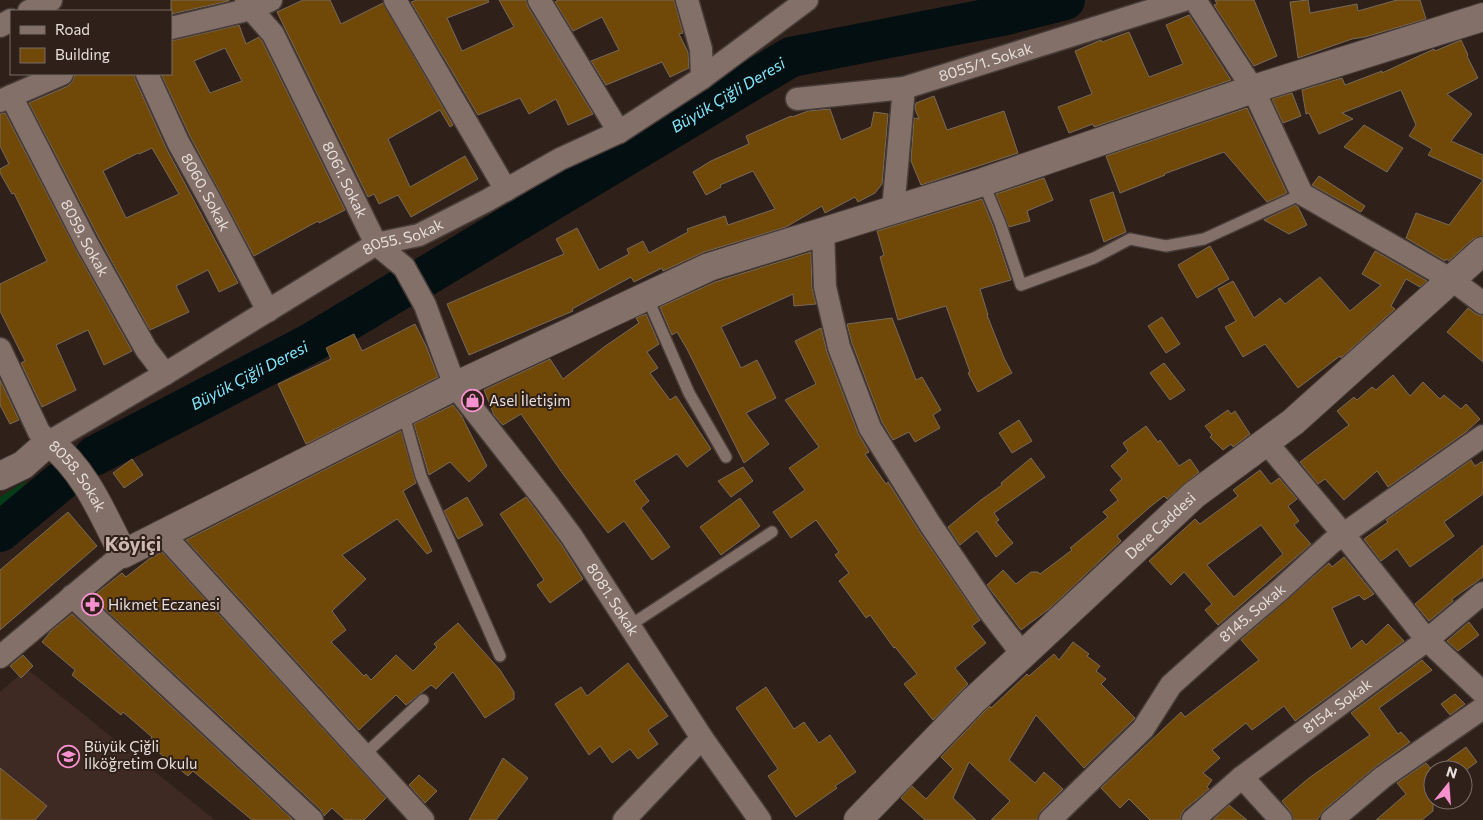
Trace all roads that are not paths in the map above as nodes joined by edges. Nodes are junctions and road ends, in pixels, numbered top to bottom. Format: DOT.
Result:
graph roads {
  1 [pos="51,0"];
  2 [pos="395,0"];
  3 [pos="539,0"];
  4 [pos="687,0"];
  5 [pos="807,0"];
  6 [pos="1184,0"];
  7 [pos="1195,0"];
  8 [pos="256,3"];
  9 [pos="31,10"];
  10 [pos="1483,17"];
  11 [pos="172,28"];
  12 [pos="60,75"];
  13 [pos="148,75"];
  14 [pos="702,78"];
  15 [pos="904,88"];
  16 [pos="1254,89"];
  17 [pos="6,99"];
  18 [pos="797,99"];
  19 [pos="620,132"];
  20 [pos="983,182"];
  21 [pos="506,190"];
  22 [pos="1302,194"];
  23 [pos="893,210"];
  24 [pos="823,232"];
  25 [pos="376,244"];
  26 [pos="1483,251"];
  27 [pos="1452,280"];
  28 [pos="647,296"];
  29 [pos="1483,303"];
  30 [pos="268,311"];
  31 [pos="0,349"];
  32 [pos="165,374"];
  33 [pos="455,386"];
  34 [pos="403,412"];
  35 [pos="1483,436"];
  36 [pos="1266,442"];
  37 [pos="55,447"];
  38 [pos="726,457"];
  39 [pos="0,476"];
  40 [pos="772,532"];
  41 [pos="163,534"];
  42 [pos="1344,535"];
  43 [pos="122,554"];
  44 [pos="1483,593"];
  45 [pos="72,596"];
  46 [pos="629,626"];
  47 [pos="1427,640"];
  48 [pos="1023,654"];
  49 [pos="500,656"];
  50 [pos="0,657"];
  51 [pos="1483,693"];
  52 [pos="422,700"];
  53 [pos="1483,708"];
  54 [pos="702,738"];
  55 [pos="364,754"];
  56 [pos="1242,777"];
  57 [pos="312,820"];
  58 [pos="423,820"];
  59 [pos="624,820"];
  60 [pos="760,820"];
  61 [pos="858,820"];
  62 [pos="1050,820"];
  63 [pos="1193,820"];
  64 [pos="1281,820"];
  65 [pos="1332,820"];
  1 -- 9 [label="street"];
  2 -- 21 [label="street"];
  3 -- 19 [label="street"];
  4 -- 14 [label="street"];
  5 -- 14 [label="street, 8055. Sokak"];
  6 -- 15 [label="street, 8055/1. Sokak"];
  7 -- 16 [label="street"];
  8 -- 11 [label="street"];
  8 -- 25 [label="street, 8061. Sokak"];
  10 -- 16 [label="street"];
  12 -- 17 [label="street"];
  13 -- 30 [label="street, 8060. Sokak"];
  14 -- 19 [label="street, 8055. Sokak"];
  15 -- 18 [label="street, 8055/1. Sokak"];
  15 -- 23 [label="street"];
  16 -- 20 [label="street"];
  16 -- 22 [label="street"];
  17 -- 32 [label="street, 8059. Sokak"];
  19 -- 21 [label="street, 8055. Sokak"];
  20 -- 22 [label="lane"];
  20 -- 23 [label="street"];
  21 -- 25 [label="street, 8055. Sokak"];
  22 -- 27 [label="street"];
  23 -- 24 [label="street"];
  24 -- 28 [label="street"];
  24 -- 48 [label="street"];
  25 -- 30 [label="street, 8055. Sokak"];
  25 -- 33 [label="street, 8061. Sokak"];
  26 -- 27 [label="street, Dere Caddesi"];
  27 -- 29 [label="street"];
  27 -- 36 [label="street, Dere Caddesi"];
  28 -- 33 [label="street"];
  28 -- 38 [label="lane"];
  30 -- 32 [label="street, 8055. Sokak"];
  31 -- 37 [label="street, 8058. Sokak"];
  32 -- 37 [label="street, 8055. Sokak"];
  33 -- 34 [label="street"];
  33 -- 46 [label="street, 8081. Sokak"];
  34 -- 41 [label="street"];
  34 -- 49 [label="lane"];
  35 -- 42 [label="street, 8145. Sokak"];
  36 -- 42 [label="street"];
  36 -- 48 [label="street, Dere Caddesi"];
  37 -- 39 [label="street, 8055. Sokak"];
  37 -- 43 [label="street, 8058. Sokak"];
  40 -- 46 [label="lane"];
  41 -- 43 [label="street"];
  41 -- 55 [label="street"];
  42 -- 47 [label="street"];
  42 -- 62 [label="street, 8145. Sokak"];
  43 -- 45 [label="street"];
  44 -- 47 [label="street, 8154. Sokak"];
  45 -- 50 [label="street"];
  45 -- 57 [label="street"];
  46 -- 54 [label="street, 8081. Sokak"];
  47 -- 51 [label="street"];
  47 -- 56 [label="street, 8154. Sokak"];
  48 -- 61 [label="street, Dere Caddesi"];
  52 -- 55 [label="lane"];
  53 -- 65 [label="street"];
  54 -- 59 [label="street"];
  54 -- 60 [label="street, 8081. Sokak"];
  55 -- 58 [label="street"];
  56 -- 63 [label="street, 8154. Sokak"];
  56 -- 64 [label="street"];
}
